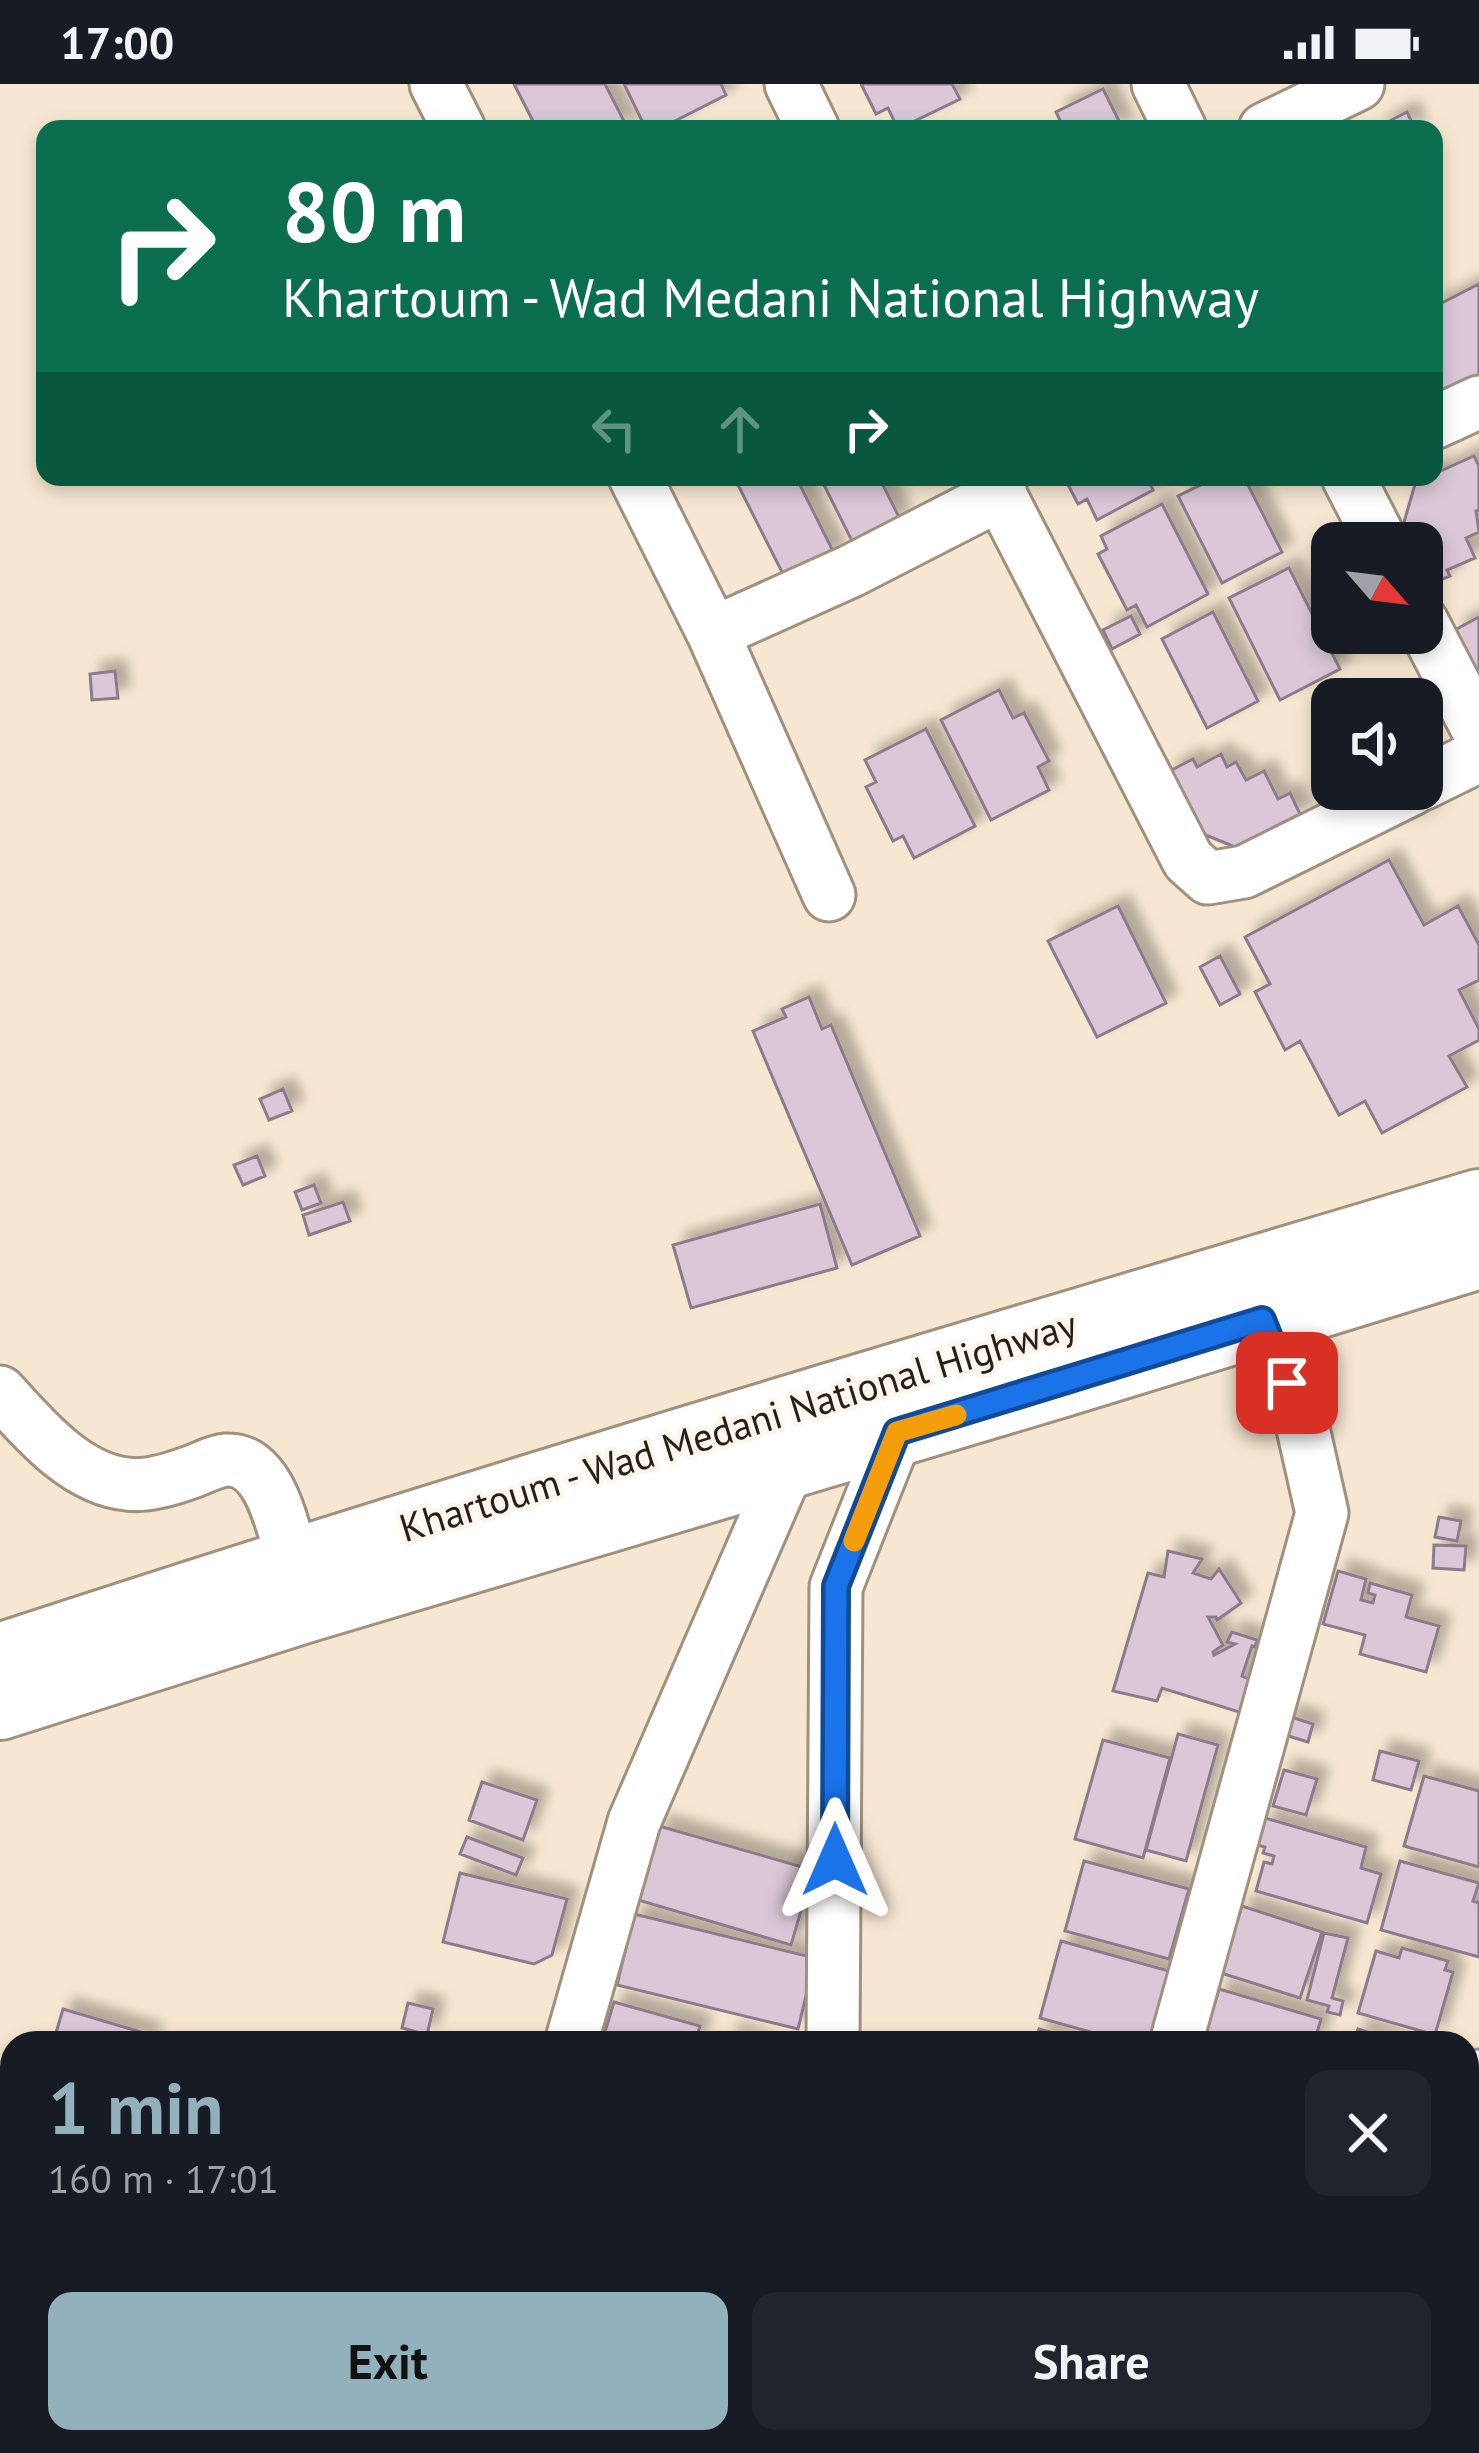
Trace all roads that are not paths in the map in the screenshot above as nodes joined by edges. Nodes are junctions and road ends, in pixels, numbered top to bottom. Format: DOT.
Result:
graph roads {
  1 [pos="436,84"];
  2 [pos="791,84"];
  3 [pos="1158,84"];
  4 [pos="1358,84"];
  5 [pos="454,120"];
  6 [pos="809,120"];
  7 [pos="1176,120"];
  8 [pos="1284,120"];
  9 [pos="1479,402"];
  10 [pos="1443,419"];
  11 [pos="639,486"];
  12 [pos="994,486"];
  13 [pos="997,486"];
  14 [pos="1353,486"];
  15 [pos="1371,522"];
  16 [pos="713,633"];
  17 [pos="1439,654"];
  18 [pos="1479,732"];
  19 [pos="1479,756"];
  20 [pos="1443,774"];
  21 [pos="1369,810"];
  22 [pos="829,895"];
  23 [pos="1479,1203"];
  24 [pos="1479,1255"];
  25 [pos="1262,1320"];
  26 [pos="0,1392"];
  27 [pos="897,1432"];
  28 [pos="789,1465"];
  29 [pos="293,1562"];
  30 [pos="0,1657"];
  31 [pos="0,1706"];
  32 [pos="575,2031"];
  33 [pos="833,2031"];
  34 [pos="1179,2031"];
  1 -- 5 [label="street"];
  2 -- 6 [label="street"];
  3 -- 7 [label="street"];
  4 -- 8 [label="street"];
  9 -- 10 [label="street"];
  11 -- 16 [label="street"];
  12 -- 16 [label="street"];
  13 -- 21 [label="street"];
  14 -- 15 [label="street"];
  16 -- 22 [label="street"];
  17 -- 18 [label="street"];
  19 -- 20 [label="street"];
  23 -- 29 [label="highway, Khartoum - Wad Medani National Highway"];
  24 -- 25 [label="highway, Khartoum - Wad Medani National Highway"];
  25 -- 27 [label="highway, Khartoum - Wad Medani National Highway"];
  25 -- 34 [label="street"];
  26 -- 29 [label="street"];
  27 -- 28 [label="highway, Khartoum - Wad Medani National Highway"];
  27 -- 33 [label="street"];
  28 -- 31 [label="highway, Khartoum - Wad Medani National Highway"];
  28 -- 32 [label="street"];
  29 -- 30 [label="highway, Khartoum - Wad Medani National Highway"];
}
